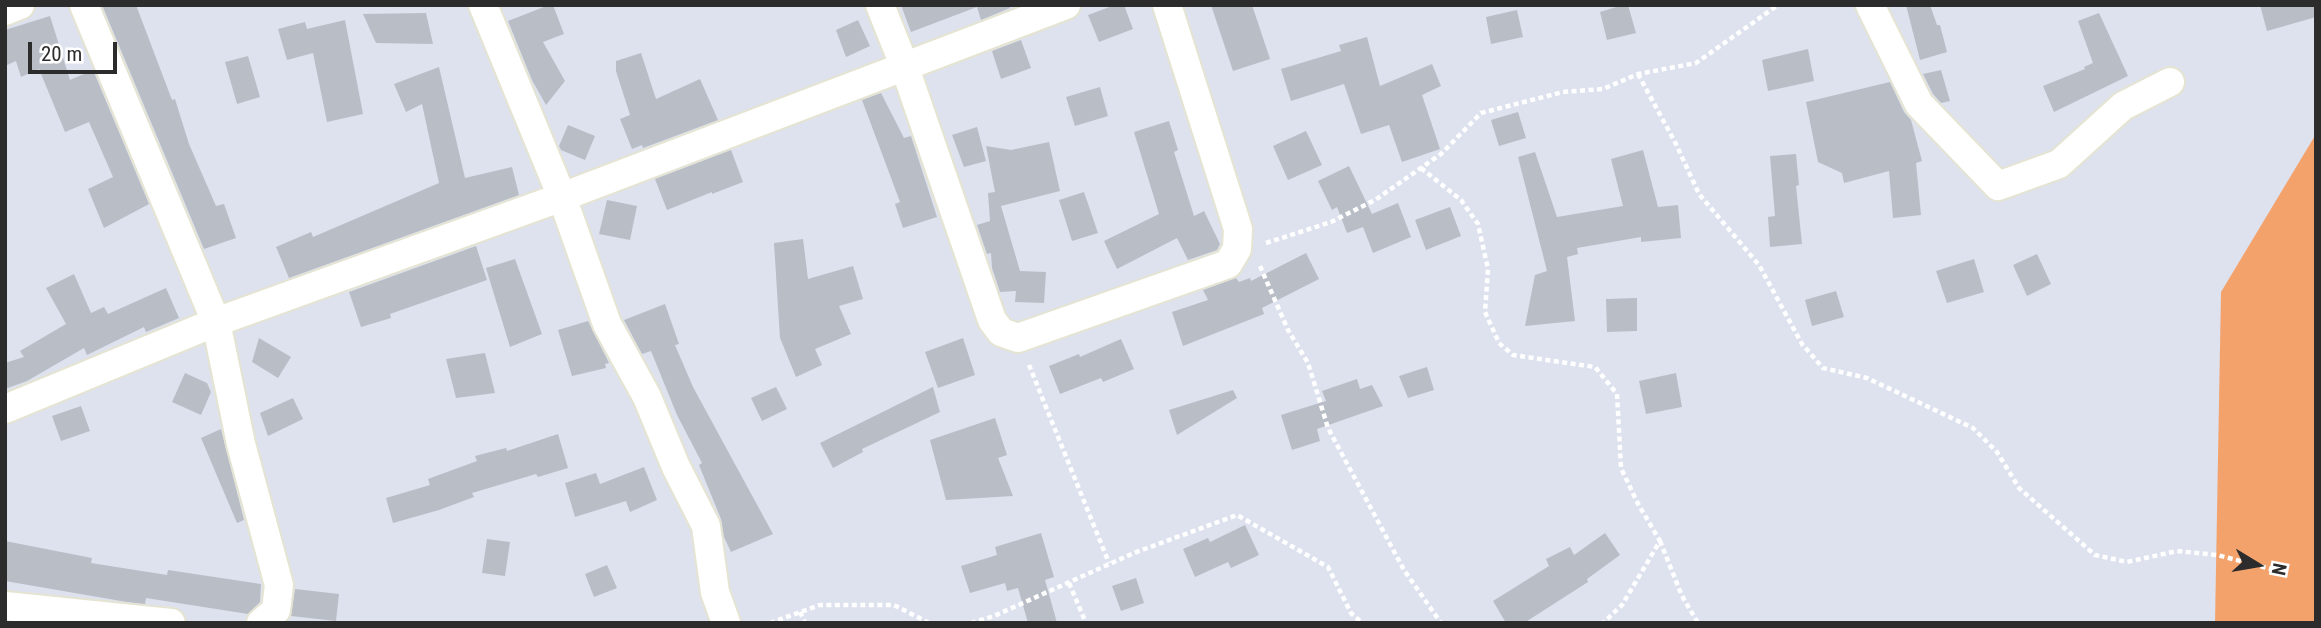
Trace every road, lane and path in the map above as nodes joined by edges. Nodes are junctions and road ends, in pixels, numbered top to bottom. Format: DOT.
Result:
graph roads {
  1 [pos="20,5"];
  2 [pos="84,5"];
  3 [pos="483,5"];
  4 [pos="880,5"];
  5 [pos="1066,5"];
  6 [pos="1167,5"];
  7 [pos="1777,5"];
  8 [pos="1870,5"];
  9 [pos="5,11"];
  10 [pos="904,65"];
  11 [pos="1638,74"];
  12 [pos="2170,82"];
  13 [pos="1421,168"];
  14 [pos="562,197"];
  15 [pos="1244,248"];
  16 [pos="216,322"];
  17 [pos="1018,338"];
  18 [pos="5,410"];
  19 [pos="1660,541"];
  20 [pos="1109,563"];
  21 [pos="2271,569"];
  22 [pos="1069,583"];
  23 [pos="5,606"];
  24 [pos="800,612"];
  25 [pos="171,623"];
  26 [pos="261,623"];
  27 [pos="726,623"];
  28 [pos="770,623"];
  29 [pos="805,623"];
  30 [pos="929,623"];
  31 [pos="971,623"];
  32 [pos="1086,623"];
  33 [pos="1362,623"];
  34 [pos="1441,623"];
  35 [pos="1603,623"];
  36 [pos="1698,623"];
  1 -- 9 [label="street"];
  2 -- 16 [label="street"];
  3 -- 14 [label="street"];
  4 -- 10 [label="street"];
  5 -- 10 [label="street"];
  6 -- 15 [label="street"];
  7 -- 11 [label="path"];
  8 -- 12 [label="street"];
  10 -- 14 [label="street"];
  10 -- 17 [label="street"];
  11 -- 13 [label="path"];
  11 -- 21 [label="path"];
  13 -- 15 [label="path"];
  13 -- 19 [label="path"];
  14 -- 16 [label="street"];
  14 -- 27 [label="street"];
  15 -- 17 [label="street"];
  15 -- 34 [label="path"];
  16 -- 18 [label="street"];
  16 -- 26 [label="street"];
  17 -- 20 [label="path"];
  19 -- 35 [label="path"];
  19 -- 36 [label="path"];
  20 -- 22 [label="path"];
  20 -- 33 [label="path"];
  22 -- 31 [label="path"];
  22 -- 32 [label="path"];
  23 -- 25 [label="street"];
  24 -- 28 [label="path"];
  24 -- 29 [label="path"];
  24 -- 30 [label="path"];
}
